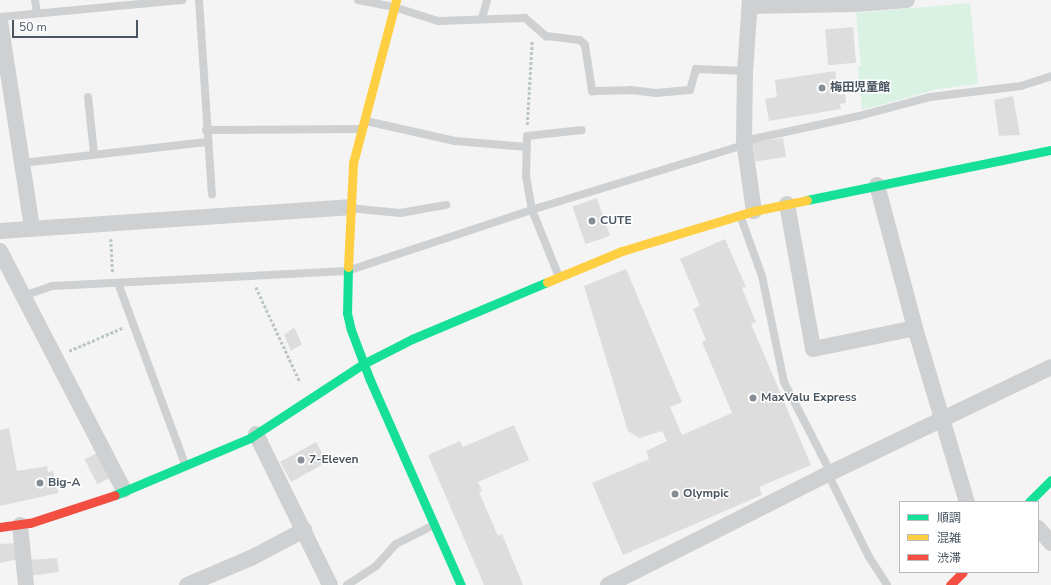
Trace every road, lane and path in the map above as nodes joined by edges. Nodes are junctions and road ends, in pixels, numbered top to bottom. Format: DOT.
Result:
graph roads {
  1 [pos="35,0"];
  2 [pos="182,0"];
  3 [pos="199,0"];
  4 [pos="358,0"];
  5 [pos="487,0"];
  6 [pos="906,0"];
  7 [pos="395,3"];
  8 [pos="750,3"];
  9 [pos="37,13"];
  10 [pos="0,17"];
  11 [pos="482,18"];
  12 [pos="0,21"];
  13 [pos="533,25"];
  14 [pos="2,64"];
  15 [pos="745,72"];
  16 [pos="1051,76"];
  17 [pos="88,97"];
  18 [pos="361,125"];
  19 [pos="206,130"];
  20 [pos="582,130"];
  21 [pos="527,136"];
  22 [pos="207,142"];
  23 [pos="744,143"];
  24 [pos="527,147"];
  25 [pos="1051,150"];
  26 [pos="94,153"];
  27 [pos="22,163"];
  28 [pos="877,185"];
  29 [pos="212,195"];
  30 [pos="787,204"];
  31 [pos="446,205"];
  32 [pos="349,208"];
  33 [pos="532,210"];
  34 [pos="747,213"];
  35 [pos="110,222"];
  36 [pos="32,228"];
  37 [pos="0,231"];
  38 [pos="0,251"];
  39 [pos="347,271"];
  40 [pos="251,276"];
  41 [pos="559,278"];
  42 [pos="116,283"];
  43 [pos="23,296"];
  44 [pos="131,324"];
  45 [pos="915,328"];
  46 [pos="55,357"];
  47 [pos="363,364"];
  48 [pos="1051,367"];
  49 [pos="308,400"];
  50 [pos="942,421"];
  51 [pos="256,434"];
  52 [pos="185,465"];
  53 [pos="830,474"];
  54 [pos="1051,480"];
  55 [pos="124,490"];
  56 [pos="967,501"];
  57 [pos="1030,501"];
  58 [pos="435,524"];
  59 [pos="20,525"];
  60 [pos="0,527"];
  61 [pos="1039,529"];
  62 [pos="304,530"];
  63 [pos="1051,543"];
  64 [pos="962,573"];
  65 [pos="26,585"];
  66 [pos="187,585"];
  67 [pos="330,585"];
  68 [pos="346,585"];
  69 [pos="461,585"];
  70 [pos="608,585"];
  71 [pos="887,585"];
  72 [pos="950,585"];
  1 -- 9 [label="lane"];
  2 -- 9 [label="lane"];
  3 -- 19 [label="lane"];
  4 -- 7 [label="lane"];
  5 -- 11 [label="lane"];
  6 -- 8 [label="street"];
  7 -- 11 [label="lane"];
  7 -- 18 [label="street"];
  8 -- 15 [label="street"];
  9 -- 10 [label="lane"];
  11 -- 13 [label="lane"];
  12 -- 14 [label="street"];
  13 -- 15 [label="lane"];
  13 -- 21 [label="path"];
  14 -- 27 [label="street"];
  15 -- 23 [label="street"];
  16 -- 23 [label="lane"];
  17 -- 26 [label="lane"];
  18 -- 19 [label="lane"];
  18 -- 24 [label="lane"];
  18 -- 32 [label="street"];
  19 -- 22 [label="lane"];
  20 -- 21 [label="lane"];
  21 -- 24 [label="lane"];
  22 -- 26 [label="lane"];
  22 -- 29 [label="lane"];
  23 -- 33 [label="lane"];
  23 -- 34 [label="street"];
  24 -- 33 [label="lane"];
  25 -- 28 [label="street"];
  26 -- 27 [label="lane"];
  27 -- 36 [label="street"];
  28 -- 30 [label="street"];
  28 -- 45 [label="street"];
  30 -- 34 [label="street"];
  30 -- 45 [label="street"];
  31 -- 32 [label="lane"];
  32 -- 35 [label="street"];
  32 -- 39 [label="street"];
  33 -- 39 [label="lane"];
  33 -- 41 [label="lane"];
  34 -- 41 [label="street"];
  34 -- 53 [label="lane"];
  35 -- 36 [label="street"];
  35 -- 42 [label="path"];
  36 -- 37 [label="street"];
  38 -- 43 [label="street"];
  39 -- 40 [label="lane"];
  39 -- 47 [label="street"];
  40 -- 42 [label="lane"];
  40 -- 49 [label="path"];
  41 -- 47 [label="street"];
  42 -- 43 [label="lane"];
  42 -- 44 [label="lane"];
  43 -- 46 [label="street"];
  44 -- 46 [label="path"];
  44 -- 52 [label="lane"];
  45 -- 50 [label="street"];
  46 -- 55 [label="street"];
  47 -- 49 [label="street"];
  47 -- 58 [label="street"];
  48 -- 50 [label="street"];
  49 -- 51 [label="street"];
  50 -- 53 [label="street"];
  50 -- 56 [label="street"];
  51 -- 52 [label="street"];
  51 -- 62 [label="street"];
  52 -- 55 [label="street"];
  53 -- 70 [label="street"];
  53 -- 71 [label="lane"];
  54 -- 57 [label="street"];
  55 -- 59 [label="street"];
  58 -- 68 [label="lane"];
  58 -- 69 [label="street"];
  59 -- 60 [label="street"];
  59 -- 65 [label="street"];
  61 -- 63 [label="street"];
  62 -- 66 [label="street"];
  62 -- 67 [label="street"];
  64 -- 72 [label="street"];
}
